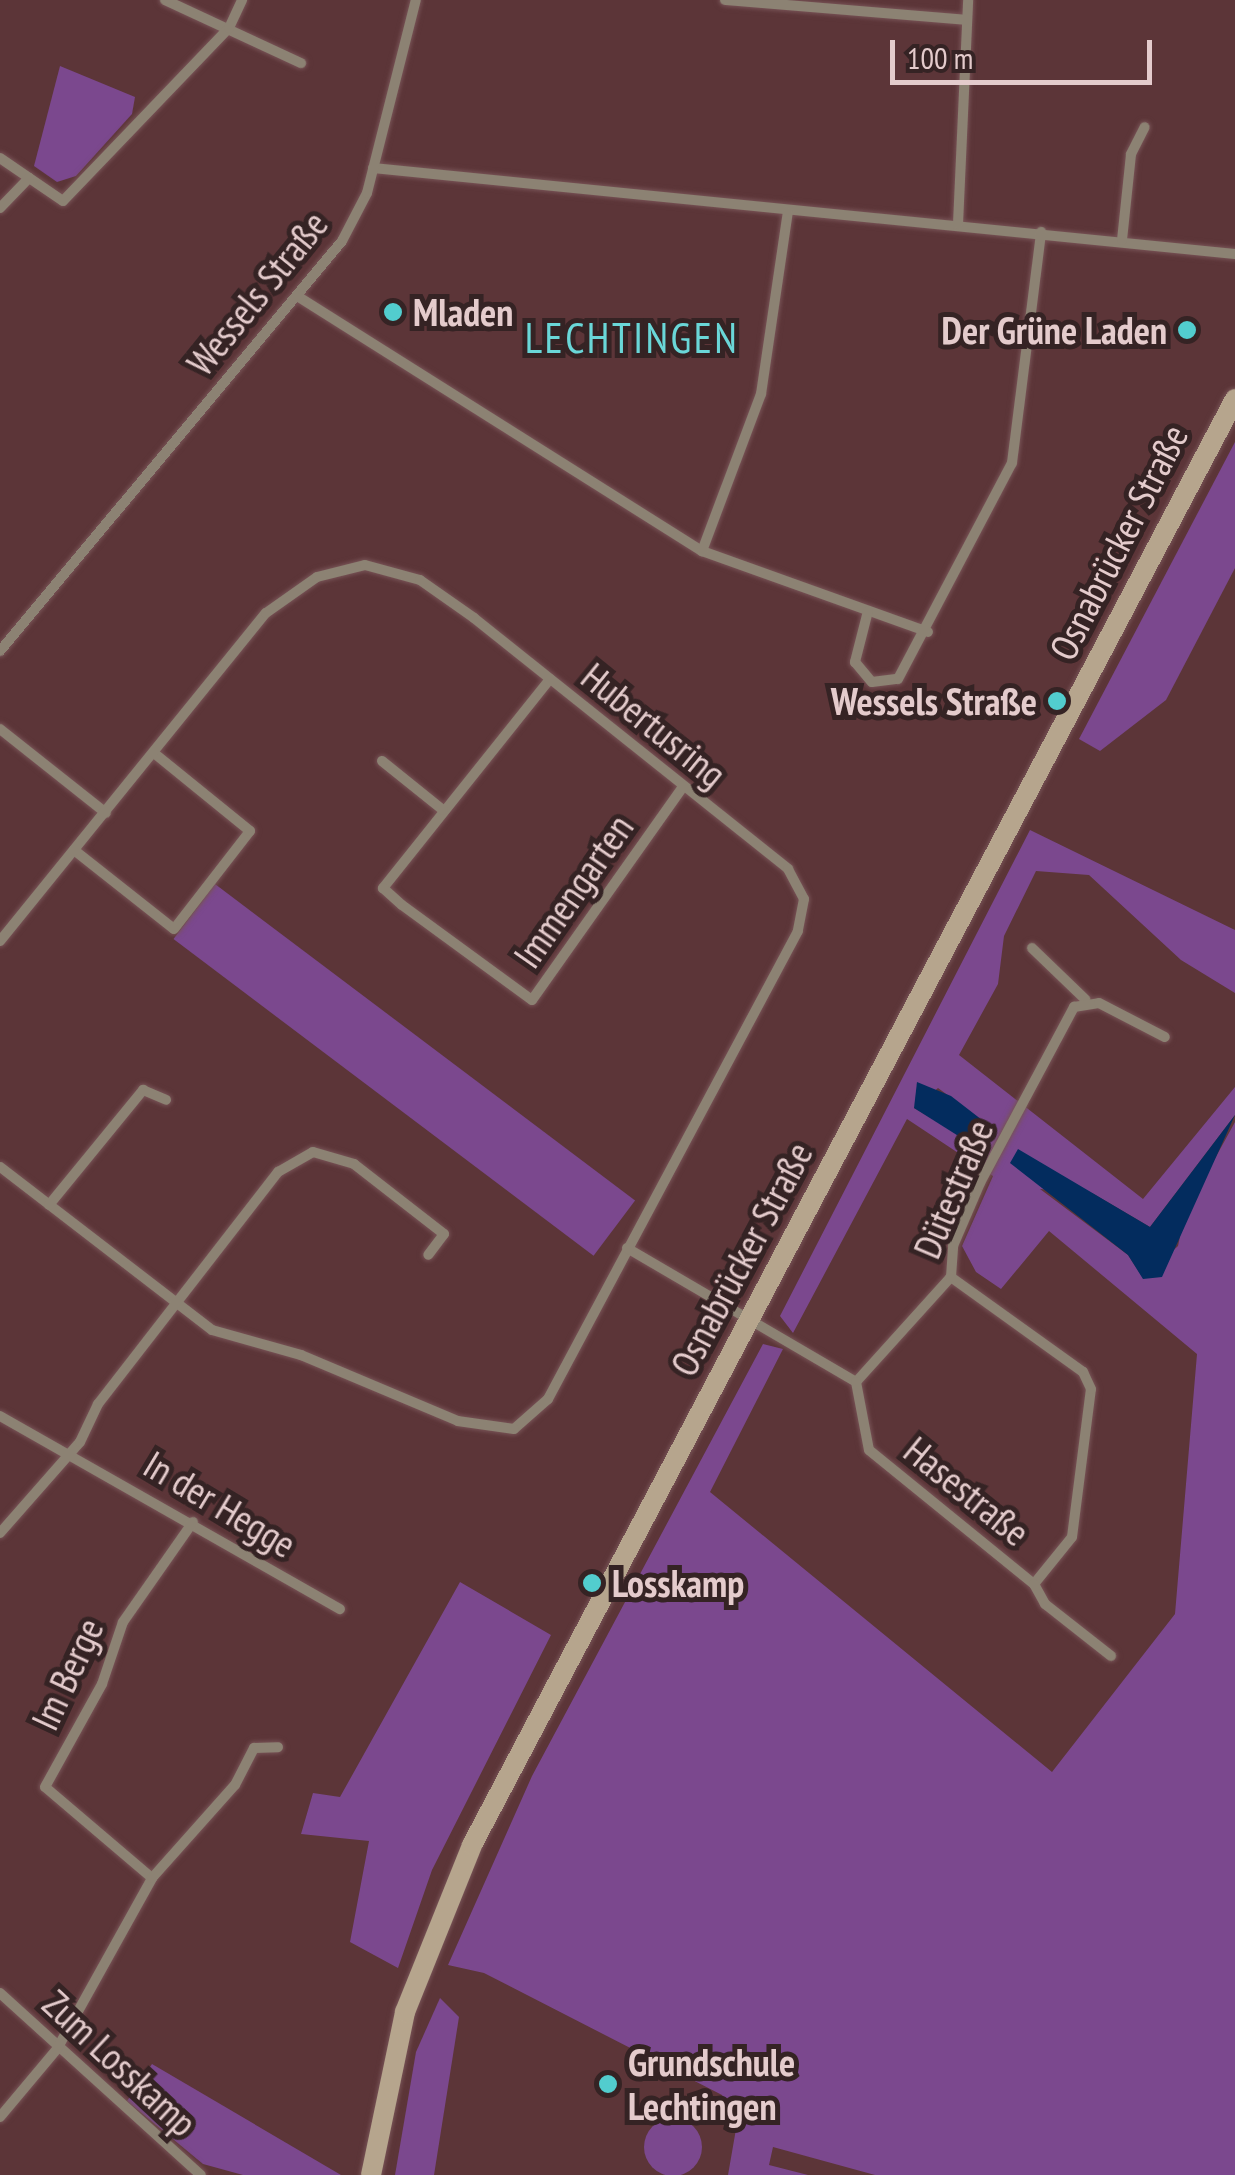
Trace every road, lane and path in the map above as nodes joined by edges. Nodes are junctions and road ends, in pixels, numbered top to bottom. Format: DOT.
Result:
graph roads {
  1 [pos="164,0"];
  2 [pos="242,0"];
  3 [pos="416,0"];
  4 [pos="725,0"];
  5 [pos="968,0"];
  6 [pos="966,20"];
  7 [pos="229,28"];
  8 [pos="301,63"];
  9 [pos="1146,127"];
  10 [pos="0,158"];
  11 [pos="373,168"];
  12 [pos="33,181"];
  13 [pos="0,208"];
  14 [pos="788,212"];
  15 [pos="958,224"];
  16 [pos="1041,232"];
  17 [pos="1122,240"];
  18 [pos="1235,254"];
  19 [pos="297,296"];
  20 [pos="1235,400"];
  21 [pos="702,552"];
  22 [pos="868,611"];
  23 [pos="928,632"];
  24 [pos="0,651"];
  25 [pos="550,679"];
  26 [pos="0,729"];
  27 [pos="154,753"];
  28 [pos="382,761"];
  29 [pos="683,788"];
  30 [pos="442,810"];
  31 [pos="106,812"];
  32 [pos="74,850"];
  33 [pos="0,941"];
  34 [pos="1032,948"];
  35 [pos="1085,1000"];
  36 [pos="1165,1037"];
  37 [pos="166,1100"];
  38 [pos="0,1167"];
  39 [pos="49,1205"];
  40 [pos="626,1248"];
  41 [pos="428,1255"];
  42 [pos="951,1277"];
  43 [pos="172,1306"];
  44 [pos="750,1318"];
  45 [pos="856,1382"];
  46 [pos="0,1416"];
  47 [pos="69,1451"];
  48 [pos="193,1522"];
  49 [pos="0,1533"];
  50 [pos="1034,1584"];
  51 [pos="340,1609"];
  52 [pos="1111,1656"];
  53 [pos="278,1747"];
  54 [pos="152,1878"];
  55 [pos="0,1993"];
  56 [pos="57,2048"];
  57 [pos="0,2117"];
  58 [pos="201,2175"];
  59 [pos="370,2175"];
  1 -- 7 [label="street"];
  2 -- 7 [label="street"];
  3 -- 11 [label="street, Wessels Straße"];
  4 -- 6 [label="street"];
  5 -- 6 [label="street"];
  6 -- 15 [label="street"];
  7 -- 8 [label="street"];
  7 -- 12 [label="street"];
  9 -- 17 [label="street"];
  10 -- 12 [label="street"];
  11 -- 14 [label="street"];
  11 -- 19 [label="street, Wessels Straße"];
  12 -- 13 [label="street"];
  14 -- 15 [label="street"];
  14 -- 21 [label="street"];
  15 -- 16 [label="street"];
  16 -- 17 [label="street"];
  16 -- 23 [label="street"];
  17 -- 18 [label="street"];
  19 -- 21 [label="street"];
  19 -- 24 [label="street, Wessels Straße"];
  20 -- 44 [label="street, Osnabrücker Straße"];
  21 -- 22 [label="street"];
  22 -- 23 [label="street"];
  22 -- 23 [label="street"];
  25 -- 27 [label="street, Hubertusring"];
  25 -- 29 [label="street, Hubertusring"];
  25 -- 30 [label="street, Immengarten"];
  26 -- 31 [label="street"];
  27 -- 31 [label="street, Hubertusring"];
  27 -- 32 [label="street"];
  28 -- 30 [label="street"];
  29 -- 30 [label="street, Immengarten"];
  29 -- 40 [label="street, Hubertusring"];
  31 -- 32 [label="street, Hubertusring"];
  32 -- 33 [label="street, Hubertusring"];
  34 -- 35 [label="street"];
  35 -- 36 [label="street"];
  35 -- 42 [label="street, Dütestraße"];
  37 -- 39 [label="street"];
  38 -- 39 [label="street, Hubertusring"];
  39 -- 43 [label="street, Hubertusring"];
  40 -- 43 [label="street, Hubertusring"];
  40 -- 44 [label="street"];
  41 -- 43 [label="street"];
  42 -- 45 [label="street, Dütestraße"];
  42 -- 50 [label="street, Hasestraße"];
  43 -- 47 [label="street"];
  44 -- 45 [label="street"];
  44 -- 59 [label="street, Osnabrücker Straße"];
  45 -- 50 [label="street, Hasestraße"];
  46 -- 47 [label="street, In der Hegge"];
  47 -- 48 [label="street, In der Hegge"];
  47 -- 49 [label="street"];
  48 -- 51 [label="street, In der Hegge"];
  48 -- 54 [label="street, Im Berge"];
  50 -- 52 [label="street, Hasestraße"];
  53 -- 54 [label="street"];
  54 -- 56 [label="street"];
  55 -- 56 [label="street, Zum Losskamp"];
  56 -- 57 [label="street"];
  56 -- 58 [label="street, Zum Losskamp"];
}
